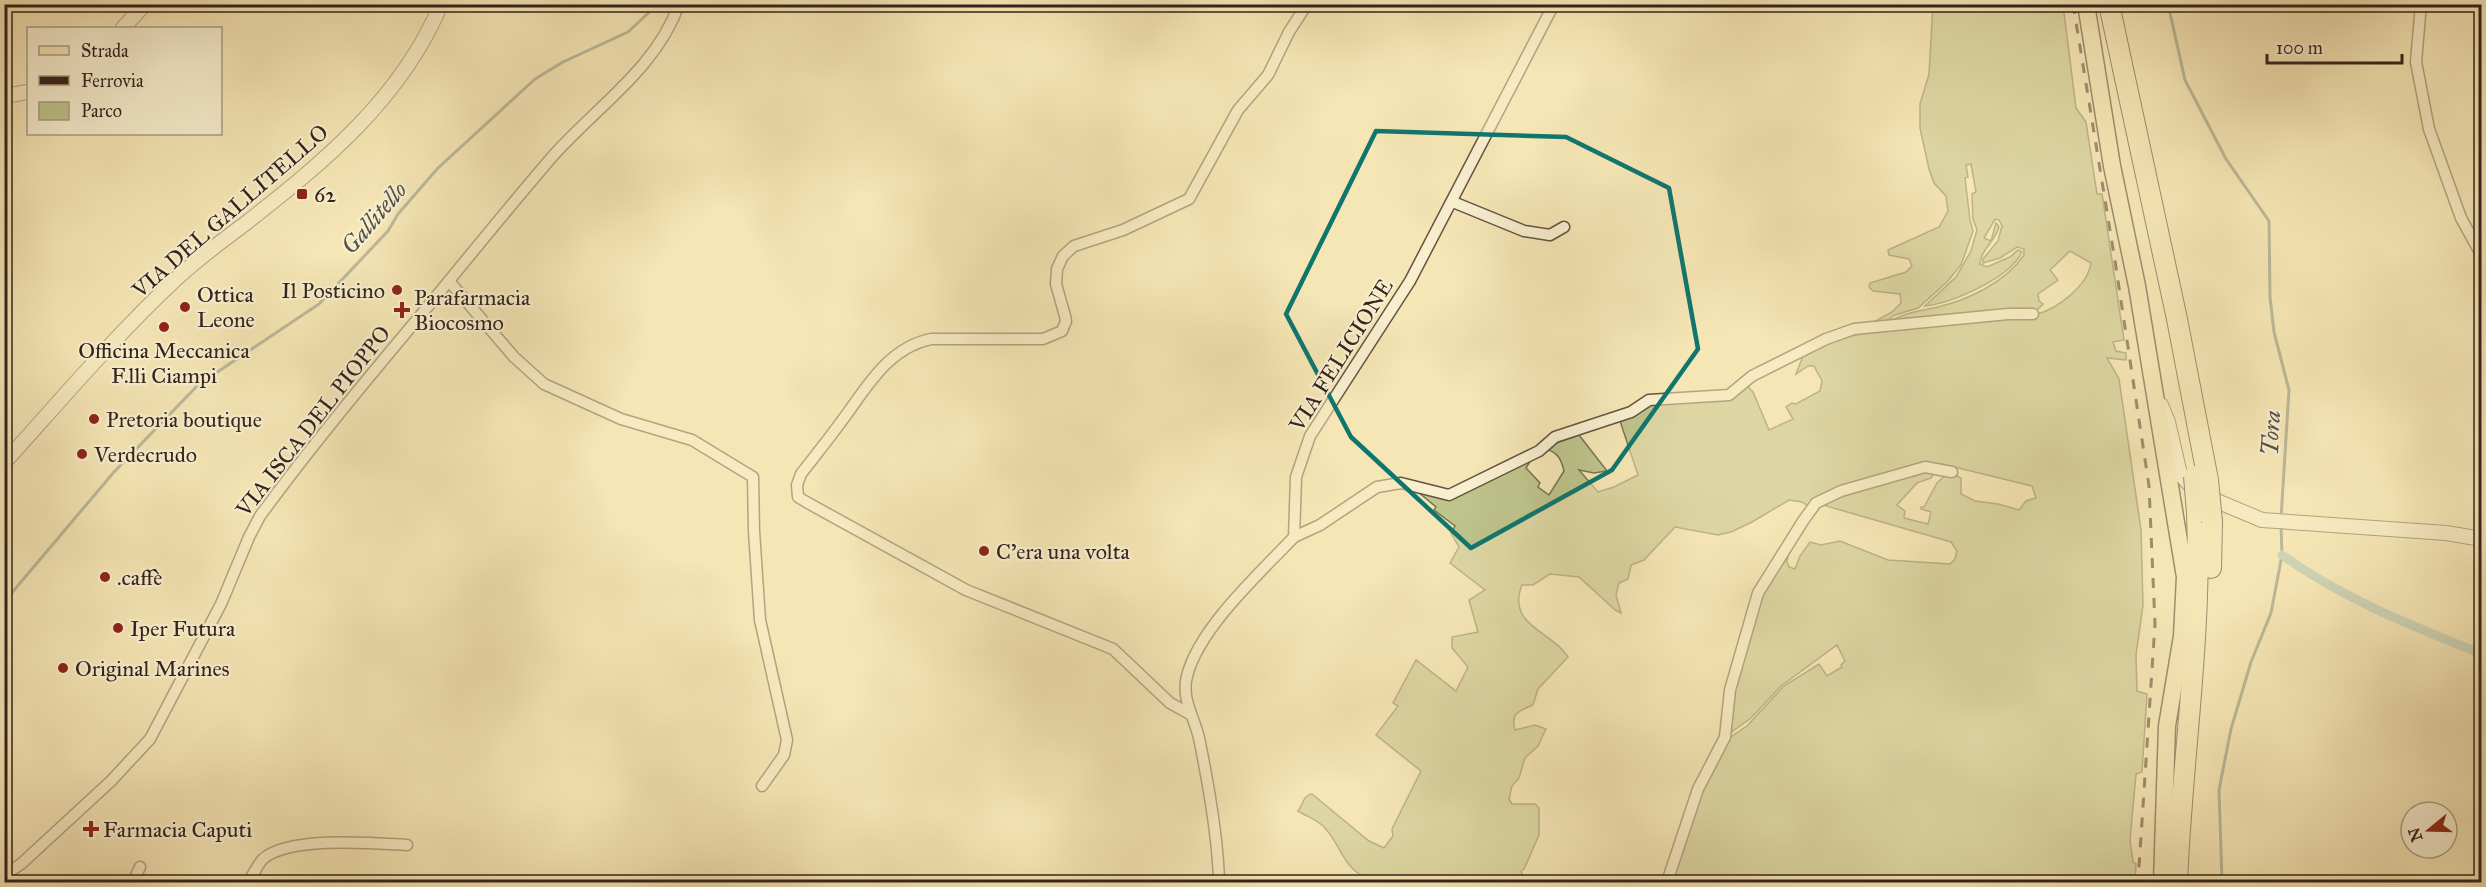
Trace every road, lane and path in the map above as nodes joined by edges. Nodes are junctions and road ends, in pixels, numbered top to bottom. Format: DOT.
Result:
graph roads {
  1 [pos="145,4"];
  2 [pos="441,4"];
  3 [pos="679,4"];
  4 [pos="1306,4"];
  5 [pos="1554,4"];
  6 [pos="2086,4"];
  7 [pos="2098,4"];
  8 [pos="2110,4"];
  9 [pos="2421,4"];
  10 [pos="124,27"];
  11 [pos="27,92"];
  12 [pos="4,96"];
  13 [pos="1453,202"];
  14 [pos="1564,227"];
  15 [pos="2481,256"];
  16 [pos="449,280"];
  17 [pos="2033,314"];
  18 [pos="2154,396"];
  19 [pos="4,463"];
  20 [pos="1952,472"];
  21 [pos="2201,478"];
  22 [pos="2205,518"];
  23 [pos="1294,537"];
  24 [pos="2481,539"];
  25 [pos="1190,714"];
  26 [pos="762,786"];
  27 [pos="407,845"];
  28 [pos="140,867"];
  29 [pos="4,875"];
  30 [pos="133,882"];
  31 [pos="248,882"];
  32 [pos="1219,882"];
  33 [pos="1667,882"];
  34 [pos="2162,882"];
  35 [pos="2177,882"];
  36 [pos="2188,882"];
  1 -- 10 [label="street"];
  2 -- 19 [label="street, VIA DEL GALLITELLO"];
  3 -- 16 [label="street, VIA ISCA DEL PIOPPO"];
  4 -- 25 [label="street"];
  5 -- 13 [label="street, VIA FELICIONE"];
  6 -- 18 [label="main road"];
  7 -- 21 [label="highway"];
  8 -- 21 [label="highway"];
  9 -- 15 [label="street"];
  11 -- 12 [label="street"];
  13 -- 14 [label="street"];
  13 -- 23 [label="street, VIA FELICIONE"];
  16 -- 26 [label="street"];
  16 -- 29 [label="street, VIA ISCA DEL PIOPPO"];
  17 -- 23 [label="street"];
  18 -- 24 [label="street"];
  18 -- 34 [label="main road"];
  20 -- 33 [label="street"];
  21 -- 22 [label="highway, bridge"];
  22 -- 35 [label="highway"];
  22 -- 36 [label="highway"];
  23 -- 25 [label="street"];
  25 -- 32 [label="street"];
  27 -- 31 [label="street"];
  28 -- 30 [label="street"];
}
